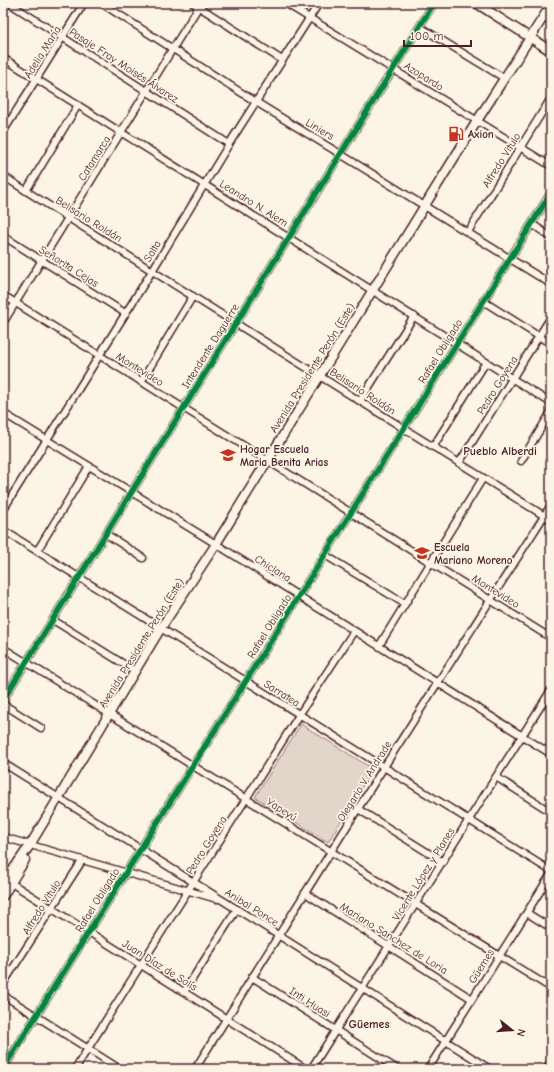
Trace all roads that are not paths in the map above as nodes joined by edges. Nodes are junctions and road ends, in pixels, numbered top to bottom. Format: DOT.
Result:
graph roads {
  1 [pos="9,3"];
  2 [pos="84,3"];
  3 [pos="100,3"];
  4 [pos="285,3"];
  5 [pos="319,3"];
  6 [pos="434,3"];
  7 [pos="476,3"];
  8 [pos="198,4"];
  9 [pos="551,5"];
  10 [pos="309,18"];
  11 [pos="420,27"];
  12 [pos="63,37"];
  13 [pos="530,38"];
  14 [pos="172,49"];
  15 [pos="551,51"];
  16 [pos="3,58"];
  17 [pos="282,60"];
  18 [pos="393,69"];
  19 [pos="504,78"];
  20 [pos="37,79"];
  21 [pos="146,91"];
  22 [pos="551,98"];
  23 [pos="256,102"];
  24 [pos="78,105"];
  25 [pos="3,116"];
  26 [pos="10,121"];
  27 [pos="477,121"];
  28 [pos="3,132"];
  29 [pos="121,132"];
  30 [pos="229,144"];
  31 [pos="521,147"];
  32 [pos="341,154"];
  33 [pos="551,166"];
  34 [pos="3,176"];
  35 [pos="204,184"];
  36 [pos="26,191"];
  37 [pos="551,193"];
  38 [pos="425,206"];
  39 [pos="68,218"];
  40 [pos="532,224"];
  41 [pos="468,232"];
  42 [pos="3,236"];
  43 [pos="551,236"];
  44 [pos="289,237"];
  45 [pos="510,258"];
  46 [pos="41,261"];
  47 [pos="152,271"];
  48 [pos="551,284"];
  49 [pos="373,290"];
  50 [pos="3,295"];
  51 [pos="193,296"];
  52 [pos="483,301"];
  53 [pos="16,303"];
  54 [pos="125,313"];
  55 [pos="414,316"];
  56 [pos="551,317"];
  57 [pos="3,323"];
  58 [pos="236,323"];
  59 [pos="539,336"];
  60 [pos="457,343"];
  61 [pos="551,344"];
  62 [pos="99,355"];
  63 [pos="486,362"];
  64 [pos="319,375"];
  65 [pos="513,378"];
  66 [pos="141,382"];
  67 [pos="360,401"];
  68 [pos="551,403"];
  69 [pos="184,408"];
  70 [pos="551,412"];
  71 [pos="3,413"];
  72 [pos="403,429"];
  73 [pos="46,440"];
  74 [pos="433,447"];
  75 [pos="267,460"];
  76 [pos="521,461"];
  77 [pos="459,464"];
  78 [pos="89,466"];
  79 [pos="482,478"];
  80 [pos="132,492"];
  81 [pos="551,505"];
  82 [pos="3,510"];
  83 [pos="351,512"];
  84 [pos="544,516"];
  85 [pos="551,520"];
  86 [pos="3,530"];
  87 [pos="106,534"];
  88 [pos="216,544"];
  89 [pos="37,551"];
  90 [pos="324,555"];
  91 [pos="143,558"];
  92 [pos="431,562"];
  93 [pos="79,578"];
  94 [pos="298,596"];
  95 [pos="491,600"];
  96 [pos="406,604"];
  97 [pos="53,620"];
  98 [pos="162,628"];
  99 [pos="354,631"];
  100 [pos="551,638"];
  101 [pos="379,646"];
  102 [pos="3,648"];
  103 [pos="26,662"];
  104 [pos="136,671"];
  105 [pos="245,682"];
  106 [pos="438,683"];
  107 [pos="551,690"];
  108 [pos="3,700"];
  109 [pos="3,704"];
  110 [pos="109,715"];
  111 [pos="299,715"];
  112 [pos="41,728"];
  113 [pos="522,736"];
  114 [pos="551,754"];
  115 [pos="3,763"];
  116 [pos="193,765"];
  117 [pos="384,768"];
  118 [pos="496,777"];
  119 [pos="58,797"];
  120 [pos="246,799"];
  121 [pos="358,809"];
  122 [pos="551,812"];
  123 [pos="469,820"];
  124 [pos="3,837"];
  125 [pos="30,845"];
  126 [pos="141,849"];
  127 [pos="331,852"];
  128 [pos="82,861"];
  129 [pos="442,862"];
  130 [pos="551,871"];
  131 [pos="126,873"];
  132 [pos="551,874"];
  133 [pos="6,881"];
  134 [pos="194,883"];
  135 [pos="188,891"];
  136 [pos="305,893"];
  137 [pos="3,896"];
  138 [pos="224,901"];
  139 [pos="416,904"];
  140 [pos="52,909"];
  141 [pos="237,909"];
  142 [pos="527,913"];
  143 [pos="551,928"];
  144 [pos="89,932"];
  145 [pos="278,935"];
  146 [pos="389,946"];
  147 [pos="500,956"];
  148 [pos="141,965"];
  149 [pos="252,977"];
  150 [pos="3,984"];
  151 [pos="362,988"];
  152 [pos="551,988"];
  153 [pos="184,992"];
  154 [pos="3,995"];
  155 [pos="472,999"];
  156 [pos="36,1016"];
  157 [pos="227,1019"];
  158 [pos="336,1031"];
  159 [pos="446,1041"];
  160 [pos="88,1049"];
  161 [pos="551,1060"];
  162 [pos="3,1069"];
  163 [pos="75,1069"];
  164 [pos="120,1069"];
  165 [pos="195,1069"];
  166 [pos="306,1069"];
  167 [pos="311,1069"];
  168 [pos="397,1069"];
  169 [pos="428,1069"];
  170 [pos="490,1069"];
  171 [pos="546,1069"];
  1 -- 12 [label="street, Pasaje Fray Moisés Álvarez"];
  2 -- 12 [label="street, Adelia María"];
  3 -- 14 [label="street, Liniers"];
  4 -- 10 [label="street, Azopardo"];
  5 -- 10 [label="street, Salta"];
  6 -- 11 [label="street, Intendente Daguerre"];
  7 -- 13 [label="main road"];
  8 -- 14 [label="street, Catamarca"];
  8 -- 17 [label="street"];
  9 -- 13 [label="main road, Avenida Presidente Perón (Este)"];
  10 -- 17 [label="street, Salta"];
  10 -- 18 [label="street, Azopardo"];
  11 -- 18 [label="street, Intendente Daguerre"];
  11 -- 19 [label="street"];
  12 -- 20 [label="street, Adelia María"];
  12 -- 21 [label="street, Pasaje Fray Moisés Álvarez"];
  13 -- 15 [label="main road"];
  13 -- 19 [label="main road, Avenida Presidente Perón (Este)"];
  14 -- 21 [label="street, Catamarca"];
  14 -- 23 [label="street, Liniers"];
  16 -- 20 [label="street, Leandro N. Alem"];
  17 -- 23 [label="street, Salta"];
  18 -- 27 [label="street, Azopardo"];
  18 -- 32 [label="street, Intendente Daguerre"];
  19 -- 27 [label="main road, Avenida Presidente Perón (Este)"];
  20 -- 24 [label="street, Leandro N. Alem"];
  20 -- 26 [label="street, Adelia María"];
  21 -- 29 [label="street, Catamarca"];
  21 -- 30 [label="street, Pasaje Fray Moisés Álvarez"];
  22 -- 31 [label="street, Alfredo Vitulo"];
  23 -- 30 [label="street, Salta"];
  23 -- 32 [label="street, Liniers"];
  24 -- 29 [label="street, Leandro N. Alem"];
  24 -- 36 [label="street"];
  25 -- 26 [label="street"];
  26 -- 28 [label="street, Adelia María"];
  27 -- 31 [label="street, Azopardo"];
  27 -- 38 [label="main road, Avenida Presidente Perón (Este)"];
  29 -- 35 [label="street, Leandro N. Alem"];
  29 -- 39 [label="street, Catamarca"];
  30 -- 35 [label="street, Salta"];
  31 -- 33 [label="street, Azopardo"];
  31 -- 41 [label="street, Alfredo Vitulo"];
  32 -- 38 [label="street, Liniers"];
  32 -- 44 [label="street, Intendente Daguerre"];
  34 -- 36 [label="street, Belisario Roldán"];
  35 -- 44 [label="street, Leandro N. Alem"];
  35 -- 47 [label="street, Salta"];
  36 -- 39 [label="street, Belisario Roldán"];
  37 -- 40 [label="street, Rafael Obligado"];
  38 -- 41 [label="street, Liniers"];
  38 -- 49 [label="main road, Avenida Presidente Perón (Este)"];
  39 -- 46 [label="street, Catamarca"];
  39 -- 47 [label="street, Belisario Roldán"];
  40 -- 43 [label="street"];
  40 -- 45 [label="street, Rafael Obligado"];
  41 -- 45 [label="street, Liniers"];
  42 -- 46 [label="street, Señorita Cejas"];
  44 -- 49 [label="street, Leandro N. Alem"];
  44 -- 58 [label="street, Intendente Daguerre"];
  45 -- 48 [label="street, Liniers"];
  45 -- 52 [label="street, Rafael Obligado"];
  46 -- 53 [label="street, Catamarca"];
  46 -- 54 [label="street, Señorita Cejas"];
  47 -- 51 [label="street, Belisario Roldán"];
  47 -- 54 [label="street, Salta"];
  49 -- 55 [label="street, Leandro N. Alem"];
  49 -- 64 [label="main road, Avenida Presidente Perón (Este)"];
  50 -- 53 [label="street, Montevideo"];
  51 -- 58 [label="street, Belisario Roldán"];
  51 -- 66 [label="street"];
  52 -- 59 [label="street"];
  52 -- 60 [label="street, Rafael Obligado"];
  53 -- 57 [label="street, Catamarca"];
  53 -- 62 [label="street, Montevideo"];
  54 -- 62 [label="street, Salta"];
  55 -- 60 [label="street, Leandro N. Alem"];
  55 -- 67 [label="street"];
  56 -- 59 [label="street, Pedro Goyena"];
  58 -- 64 [label="street, Belisario Roldán"];
  58 -- 69 [label="street, Intendente Daguerre"];
  59 -- 61 [label="street"];
  59 -- 65 [label="street, Pedro Goyena"];
  60 -- 63 [label="street, Leandro N. Alem"];
  60 -- 72 [label="street, Rafael Obligado"];
  62 -- 66 [label="street, Montevideo"];
  62 -- 73 [label="street, Salta"];
  63 -- 65 [label="street, Leandro N. Alem"];
  63 -- 74 [label="street"];
  64 -- 67 [label="street, Belisario Roldán"];
  64 -- 75 [label="main road, Avenida Presidente Perón (Este)"];
  65 -- 68 [label="street, Leandro N. Alem"];
  65 -- 77 [label="street, Pedro Goyena"];
  66 -- 69 [label="street, Montevideo"];
  67 -- 72 [label="street, Belisario Roldán"];
  69 -- 75 [label="street, Montevideo"];
  69 -- 80 [label="street, Intendente Daguerre"];
  70 -- 76 [label="street"];
  71 -- 73 [label="street, Chiclana"];
  72 -- 74 [label="street, Belisario Roldán"];
  72 -- 83 [label="street, Rafael Obligado"];
  73 -- 78 [label="street, Chiclana"];
  73 -- 82 [label="street, Salta"];
  74 -- 77 [label="street, Belisario Roldán"];
  75 -- 83 [label="street, Montevideo"];
  75 -- 88 [label="main road, Avenida Presidente Perón (Este)"];
  77 -- 79 [label="street, Belisario Roldán"];
  78 -- 80 [label="street, Chiclana"];
  78 -- 89 [label="street"];
  79 -- 84 [label="street, Belisario Roldán"];
  79 -- 92 [label="street"];
  80 -- 87 [label="street, Intendente Daguerre"];
  80 -- 88 [label="street, Chiclana"];
  81 -- 84 [label="street, Olegario V. Andrade"];
  83 -- 90 [label="street, Rafael Obligado"];
  83 -- 92 [label="street, Montevideo"];
  84 -- 85 [label="street, Belisario Roldán"];
  84 -- 95 [label="street, Olegario V. Andrade"];
  86 -- 89 [label="street, Sarratea"];
  87 -- 91 [label="street"];
  87 -- 93 [label="street, Intendente Daguerre"];
  88 -- 94 [label="street, Chiclana"];
  88 -- 98 [label="main road, Avenida Presidente Perón (Este)"];
  89 -- 93 [label="street, Sarratea"];
  90 -- 94 [label="street, Rafael Obligado"];
  90 -- 96 [label="street"];
  92 -- 95 [label="street, Montevideo"];
  92 -- 96 [label="street"];
  93 -- 97 [label="street, Intendente Daguerre"];
  93 -- 98 [label="street, Sarratea"];
  94 -- 99 [label="street, Chiclana"];
  94 -- 105 [label="street, Rafael Obligado"];
  95 -- 100 [label="street, Montevideo"];
  95 -- 106 [label="street, Olegario V. Andrade"];
  96 -- 101 [label="street"];
  97 -- 103 [label="street, Intendente Daguerre"];
  97 -- 104 [label="street"];
  98 -- 104 [label="main road, Avenida Presidente Perón (Este)"];
  98 -- 105 [label="street, Sarratea"];
  99 -- 101 [label="street, Chiclana"];
  99 -- 111 [label="street, Pedro Goyena"];
  101 -- 106 [label="street, Chiclana"];
  102 -- 103 [label="street, Yapeyú"];
  103 -- 108 [label="street, Intendente Daguerre"];
  103 -- 110 [label="street, Yapeyú"];
  104 -- 110 [label="main road, Avenida Presidente Perón (Este)"];
  105 -- 111 [label="street, Sarratea"];
  105 -- 116 [label="street, Rafael Obligado"];
  106 -- 113 [label="street, Chiclana"];
  106 -- 117 [label="street, Olegario V. Andrade"];
  107 -- 113 [label="street, Vicente López y Planes"];
  109 -- 112 [label="street"];
  110 -- 116 [label="street, Yapeyú"];
  110 -- 119 [label="main road, Avenida Presidente Perón (Este)"];
  111 -- 117 [label="street, Sarratea"];
  111 -- 120 [label="street, Pedro Goyena"];
  113 -- 114 [label="street, Chiclana"];
  113 -- 118 [label="street, Vicente López y Planes"];
  115 -- 119 [label="street, Anibal Ponce"];
  116 -- 120 [label="street, Yapeyú"];
  116 -- 126 [label="street, Rafael Obligado"];
  117 -- 121 [label="street, Olegario V. Andrade"];
  117 -- 123 [label="street, Sarratea"];
  118 -- 122 [label="street"];
  118 -- 123 [label="street, Vicente López y Planes"];
  119 -- 125 [label="main road, Avenida Presidente Perón (Este)"];
  119 -- 126 [label="street, Anibal Ponce"];
  120 -- 127 [label="street, Yapeyú"];
  120 -- 134 [label="street, Pedro Goyena"];
  121 -- 127 [label="street, Olegario V. Andrade"];
  121 -- 129 [label="street"];
  123 -- 129 [label="street, Vicente López y Planes"];
  123 -- 130 [label="street, Sarratea"];
  124 -- 125 [label="street"];
  125 -- 128 [label="street"];
  125 -- 133 [label="main road, Avenida Presidente Perón (Este)"];
  126 -- 131 [label="street, Rafael Obligado"];
  126 -- 134 [label="street, Anibal Ponce"];
  127 -- 136 [label="street, Olegario V. Andrade"];
  127 -- 139 [label="street, Yapeyú"];
  128 -- 131 [label="street"];
  128 -- 140 [label="street, Alfredo Vitulo"];
  129 -- 139 [label="street, Vicente López y Planes"];
  131 -- 135 [label="street"];
  131 -- 144 [label="street, Rafael Obligado"];
  132 -- 142 [label="street, Güemes"];
  133 -- 137 [label="main road, Avenida Presidente Perón (Este)"];
  133 -- 140 [label="street, Juan Díaz de Solís"];
  134 -- 135 [label="street, Pedro Goyena"];
  134 -- 138 [label="street, Anibal Ponce"];
  135 -- 138 [label="street"];
  135 -- 148 [label="street, Pedro Goyena"];
  136 -- 145 [label="street, Olegario V. Andrade"];
  136 -- 146 [label="street, Mariano Sanchez de Loria"];
  138 -- 141 [label="street, Anibal Ponce"];
  139 -- 146 [label="street, Vicente López y Planes"];
  139 -- 147 [label="street, Yapeyú"];
  140 -- 144 [label="street, Juan Díaz de Solís"];
  140 -- 150 [label="street, Alfredo Vitulo"];
  141 -- 145 [label="street, Anibal Ponce"];
  141 -- 153 [label="street"];
  142 -- 143 [label="street"];
  142 -- 147 [label="street, Güemes"];
  144 -- 148 [label="street, Juan Díaz de Solís"];
  144 -- 156 [label="street, Rafael Obligado"];
  145 -- 149 [label="street, Olegario V. Andrade"];
  145 -- 151 [label="street, Anibal Ponce"];
  146 -- 151 [label="street, Vicente López y Planes"];
  146 -- 155 [label="street, Mariano Sanchez de Loria"];
  147 -- 152 [label="street, Yapeyú"];
  147 -- 155 [label="street, Güemes"];
  148 -- 153 [label="street, Juan Díaz de Solís"];
  148 -- 160 [label="street, Pedro Goyena"];
  149 -- 157 [label="street, Olegario V. Andrade"];
  149 -- 158 [label="street, Inti Huasi"];
  151 -- 158 [label="street, Vicente López y Planes"];
  151 -- 159 [label="street, Anibal Ponce"];
  153 -- 157 [label="street, Juan Díaz de Solís"];
  154 -- 156 [label="street"];
  155 -- 159 [label="street, Güemes"];
  156 -- 160 [label="street"];
  156 -- 162 [label="street, Rafael Obligado"];
  157 -- 165 [label="street, Olegario V. Andrade"];
  157 -- 166 [label="street, Juan Díaz de Solís"];
  158 -- 167 [label="street, Vicente López y Planes"];
  158 -- 168 [label="street, Inti Huasi"];
  159 -- 169 [label="street, Güemes"];
  159 -- 170 [label="street, Anibal Ponce"];
  160 -- 163 [label="street, Pedro Goyena"];
  160 -- 164 [label="street"];
  161 -- 171 [label="street"];
}
